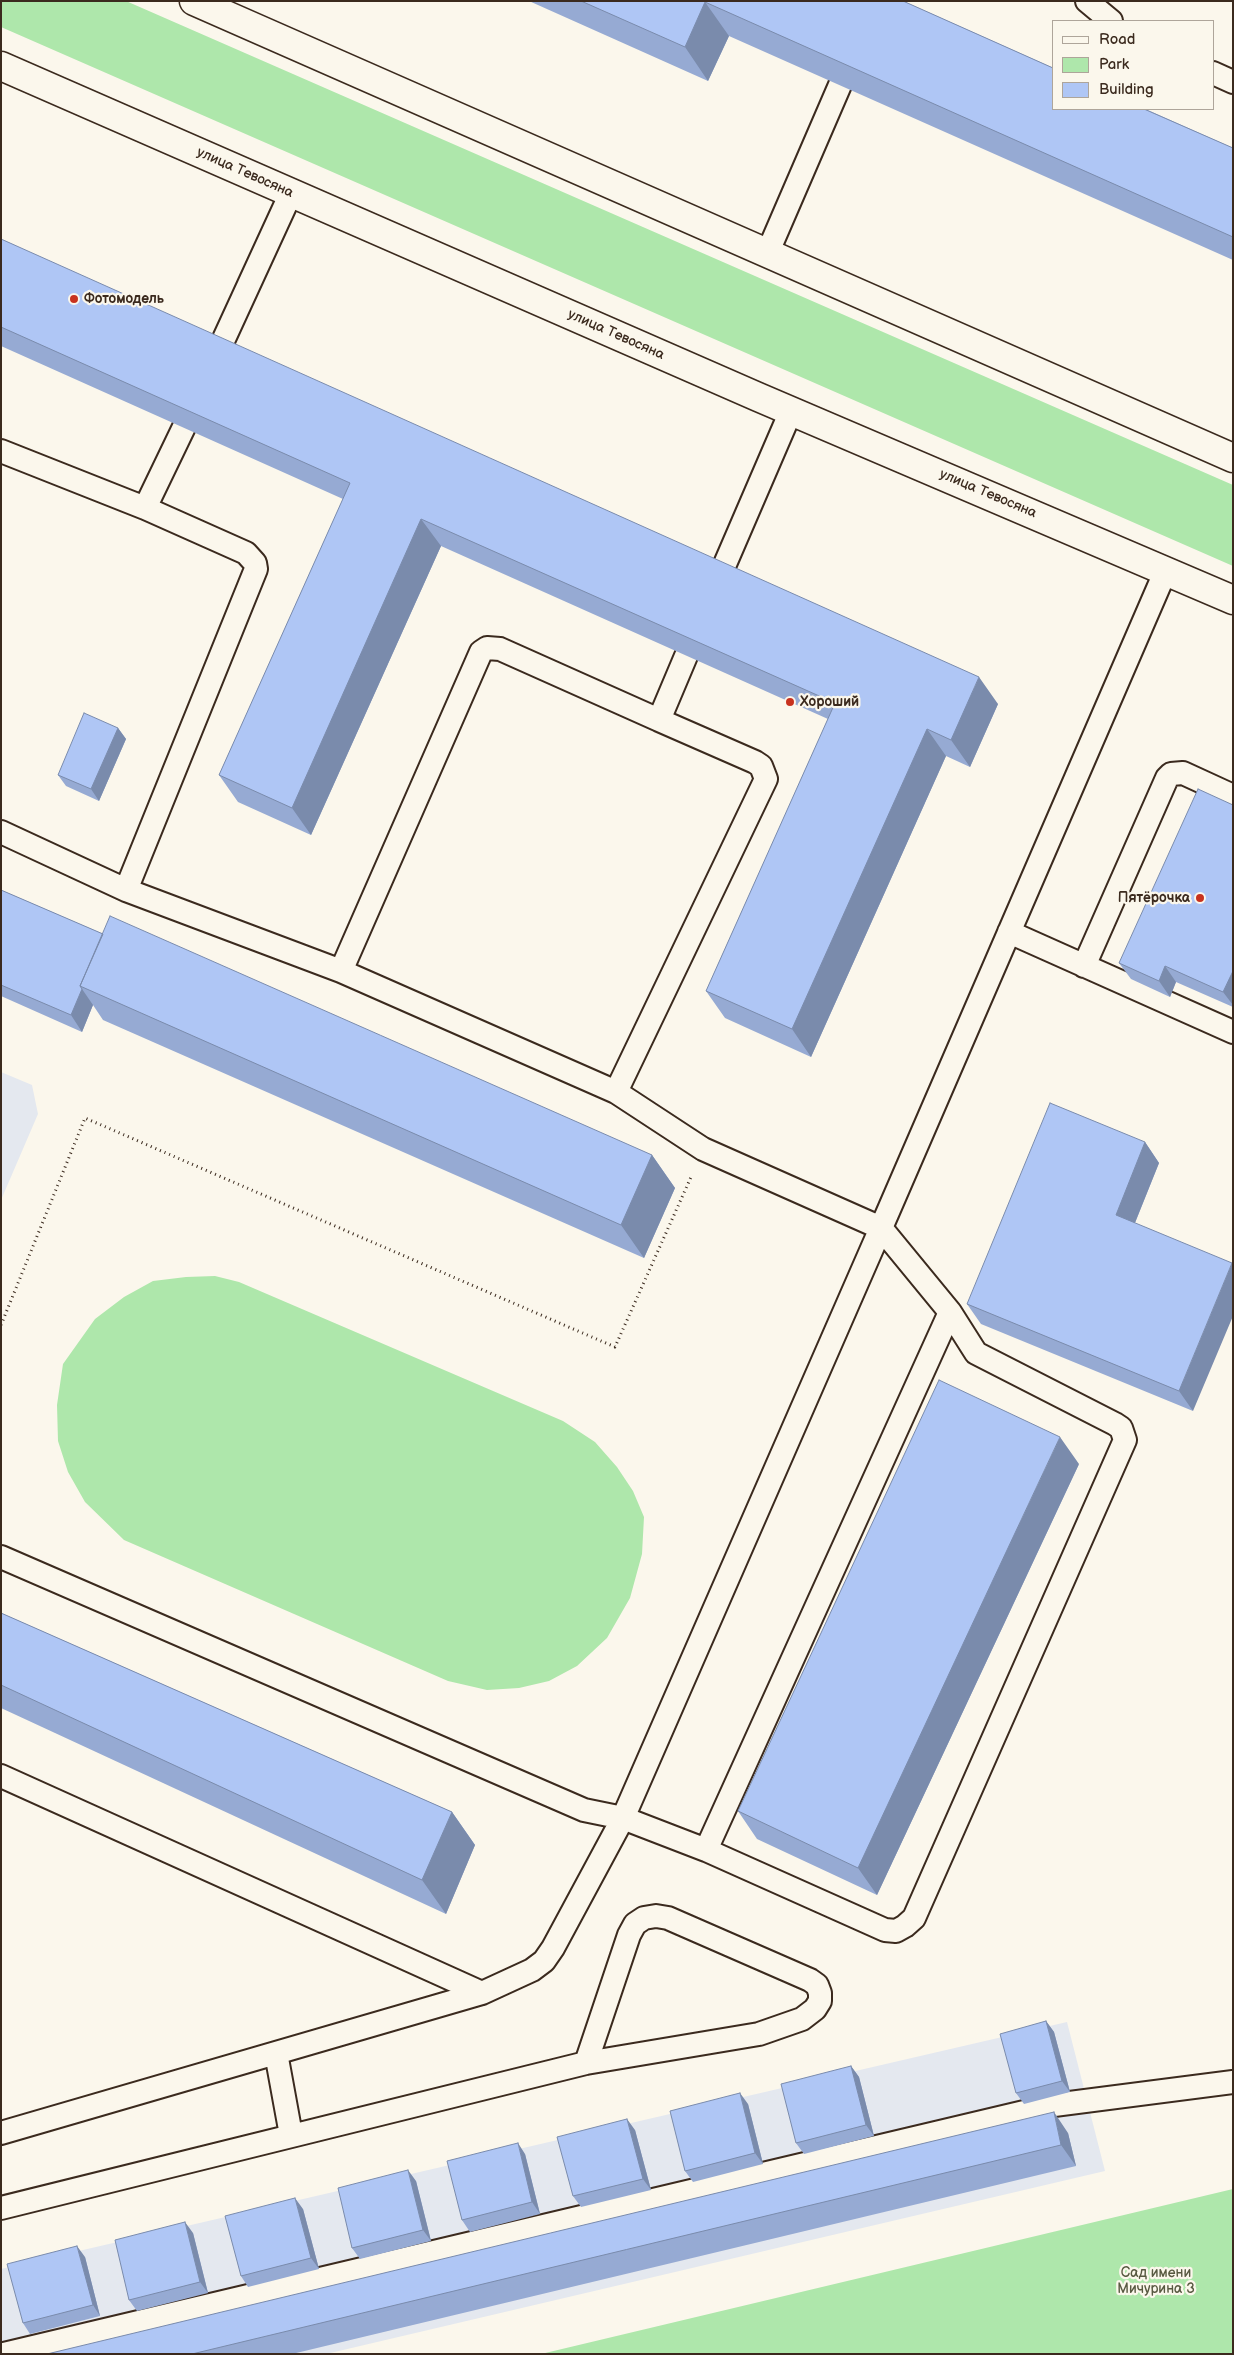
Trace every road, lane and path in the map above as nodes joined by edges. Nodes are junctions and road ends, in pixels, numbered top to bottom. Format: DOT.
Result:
graph roads {
  1 [pos="194,1"];
  2 [pos="1087,1"];
  3 [pos="1110,20"];
  4 [pos="1,66"];
  5 [pos="1214,73"];
  6 [pos="1233,82"];
  7 [pos="840,85"];
  8 [pos="291,193"];
  9 [pos="767,254"];
  10 [pos="218,354"];
  11 [pos="791,411"];
  12 [pos="184,427"];
  13 [pos="1,451"];
  14 [pos="1233,458"];
  15 [pos="145,508"];
  16 [pos="1166,570"];
  17 [pos="719,578"];
  18 [pos="1233,600"];
  19 [pos="686,656"];
  20 [pos="659,720"];
  21 [pos="1233,796"];
  22 [pos="1,832"];
  23 [pos="126,890"];
  24 [pos="1009,932"];
  25 [pos="1084,966"];
  26 [pos="341,971"];
  27 [pos="1233,1032"];
  28 [pos="616,1092"];
  29 [pos="704,1149"];
  30 [pos="881,1228"];
  31 [pos="950,1312"];
  32 [pos="1,1325"];
  33 [pos="1,1557"];
  34 [pos="1,1776"];
  35 [pos="623,1818"];
  36 [pos="706,1850"];
  37 [pos="482,1993"];
  38 [pos="276,2053"];
  39 [pos="586,2063"];
  40 [pos="1233,2082"];
  41 [pos="1,2133"];
  42 [pos="291,2135"];
  43 [pos="1,2208"];
  44 [pos="4,2354"];
  1 -- 9 [label="main road"];
  2 -- 3 [label="lane"];
  4 -- 8 [label="main road, улица Тевосяна"];
  5 -- 6 [label="lane"];
  7 -- 9 [label="lane"];
  8 -- 10 [label="lane"];
  8 -- 11 [label="main road, улица Тевосяна"];
  9 -- 14 [label="main road"];
  11 -- 16 [label="main road, улица Тевосяна"];
  11 -- 17 [label="lane"];
  12 -- 15 [label="lane"];
  13 -- 15 [label="lane"];
  15 -- 23 [label="lane"];
  16 -- 18 [label="main road, улица Тевосяна"];
  16 -- 24 [label="lane"];
  19 -- 20 [label="lane"];
  20 -- 26 [label="lane"];
  20 -- 28 [label="lane"];
  21 -- 25 [label="lane"];
  22 -- 23 [label="lane"];
  23 -- 26 [label="lane"];
  24 -- 25 [label="lane"];
  24 -- 30 [label="lane"];
  25 -- 27 [label="lane"];
  26 -- 28 [label="lane"];
  28 -- 29 [label="lane"];
  29 -- 30 [label="lane"];
  29 -- 32 [label="path"];
  30 -- 31 [label="lane"];
  30 -- 35 [label="lane"];
  31 -- 36 [label="lane"];
  31 -- 36 [label="lane"];
  33 -- 35 [label="lane"];
  34 -- 37 [label="lane"];
  35 -- 36 [label="lane"];
  35 -- 37 [label="lane"];
  37 -- 38 [label="lane"];
  38 -- 41 [label="lane"];
  38 -- 42 [label="lane"];
  39 -- 39 [label="lane"];
  39 -- 42 [label="lane"];
  40 -- 44 [label="lane"];
  42 -- 43 [label="lane"];
}
